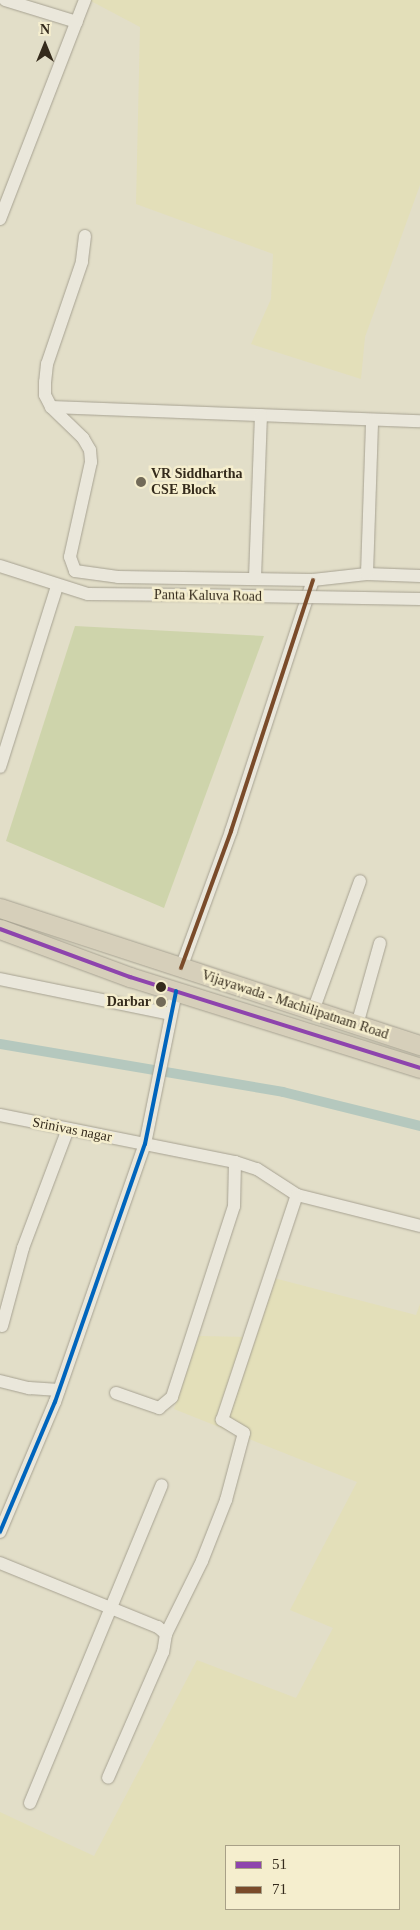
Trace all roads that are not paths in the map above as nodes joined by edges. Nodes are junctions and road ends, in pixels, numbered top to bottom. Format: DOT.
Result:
graph roads {
  1 [pos="5,0"];
  2 [pos="85,0"];
  3 [pos="77,22"];
  4 [pos="0,219"];
  5 [pos="85,236"];
  6 [pos="52,408"];
  7 [pos="261,415"];
  8 [pos="372,420"];
  9 [pos="420,422"];
  10 [pos="0,566"];
  11 [pos="367,574"];
  12 [pos="420,576"];
  13 [pos="254,578"];
  14 [pos="312,580"];
  15 [pos="57,586"];
  16 [pos="420,599"];
  17 [pos="0,767"];
  18 [pos="360,880"];
  19 [pos="0,908"];
  20 [pos="0,929"];
  21 [pos="380,944"];
  22 [pos="181,968"];
  23 [pos="0,979"];
  24 [pos="176,990"];
  25 [pos="313,1011"];
  26 [pos="170,1014"];
  27 [pos="357,1025"];
  28 [pos="420,1045"];
  29 [pos="420,1068"];
  30 [pos="0,1115"];
  31 [pos="68,1129"];
  32 [pos="144,1144"];
  33 [pos="236,1162"];
  34 [pos="297,1195"];
  35 [pos="420,1226"];
  36 [pos="2,1326"];
  37 [pos="0,1381"];
  38 [pos="59,1390"];
  39 [pos="116,1393"];
  40 [pos="162,1485"];
  41 [pos="0,1532"];
  42 [pos="0,1563"];
  43 [pos="111,1608"];
  44 [pos="166,1634"];
  45 [pos="108,1778"];
  46 [pos="30,1803"];
  1 -- 3 [label="street"];
  2 -- 3 [label="street"];
  3 -- 4 [label="street"];
  5 -- 6 [label="street"];
  6 -- 7 [label="street"];
  6 -- 13 [label="street"];
  7 -- 8 [label="street"];
  7 -- 13 [label="street"];
  8 -- 9 [label="street"];
  8 -- 11 [label="street"];
  10 -- 15 [label="street, Panta Kaluva Road"];
  11 -- 12 [label="street"];
  11 -- 14 [label="street"];
  13 -- 14 [label="street"];
  14 -- 22 [label="street"];
  15 -- 16 [label="street, Panta Kaluva Road, bridge"];
  15 -- 17 [label="street"];
  18 -- 25 [label="street"];
  19 -- 22 [label="highway, Vijayawada - Machilipatnam Road"];
  20 -- 24 [label="highway, Vijayawada - Machilipatnam Road"];
  21 -- 27 [label="street"];
  22 -- 25 [label="highway, Vijayawada - Machilipatnam Road"];
  23 -- 26 [label="street"];
  24 -- 26 [label="street"];
  24 -- 29 [label="highway, Vijayawada - Machilipatnam Road"];
  25 -- 27 [label="highway, Vijayawada - Machilipatnam Road"];
  26 -- 32 [label="street"];
  27 -- 28 [label="highway, Vijayawada - Machilipatnam Road"];
  30 -- 31 [label="street, Srinivas nagar"];
  31 -- 32 [label="street, Srinivas nagar"];
  31 -- 36 [label="street"];
  32 -- 33 [label="street, Srinivas nagar"];
  32 -- 38 [label="street"];
  33 -- 34 [label="street, Srinivas nagar"];
  33 -- 39 [label="street"];
  34 -- 35 [label="street, Srinivas nagar"];
  34 -- 44 [label="street"];
  37 -- 38 [label="street"];
  38 -- 41 [label="street"];
  40 -- 43 [label="street"];
  42 -- 43 [label="street"];
  43 -- 44 [label="street"];
  43 -- 46 [label="street"];
  44 -- 45 [label="street"];
}
